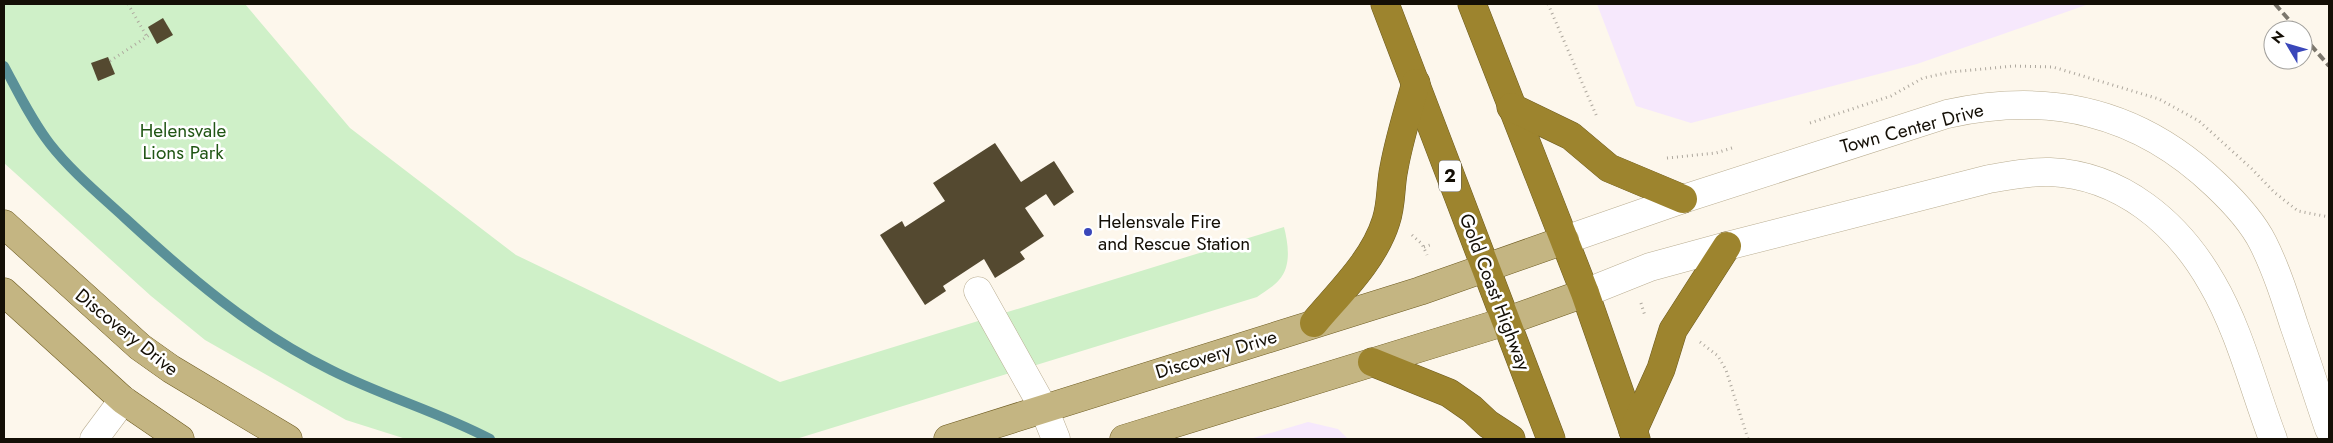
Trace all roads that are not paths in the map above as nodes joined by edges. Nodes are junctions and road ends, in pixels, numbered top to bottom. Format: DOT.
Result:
graph roads {
  1 [pos="1385,4"];
  2 [pos="1472,4"];
  3 [pos="1416,83"];
  4 [pos="1511,107"];
  5 [pos="1682,199"];
  6 [pos="4,224"];
  7 [pos="1565,240"];
  8 [pos="1727,246"];
  9 [pos="1484,268"];
  10 [pos="978,291"];
  11 [pos="4,292"];
  12 [pos="1586,293"];
  13 [pos="1507,321"];
  14 [pos="1314,323"];
  15 [pos="1372,362"];
  16 [pos="123,400"];
  17 [pos="1044,409"];
  18 [pos="2329,429"];
  19 [pos="1635,435"];
  20 [pos="94,439"];
  21 [pos="180,439"];
  22 [pos="288,439"];
  23 [pos="948,439"];
  24 [pos="1056,439"];
  25 [pos="1124,439"];
  26 [pos="1511,439"];
  27 [pos="1551,439"];
  28 [pos="2272,439"];
  1 -- 3 [label="highway, Gold Coast Highway / 2"];
  2 -- 4 [label="highway"];
  3 -- 9 [label="highway, Gold Coast Highway / 2"];
  3 -- 14 [label="highway"];
  4 -- 5 [label="highway"];
  4 -- 7 [label="highway"];
  5 -- 7 [label="street, Town Center Drive"];
  5 -- 18 [label="street, Town Center Drive"];
  6 -- 22 [label="main road, Discovery Drive"];
  7 -- 9 [label="main road, Town Center Drive"];
  7 -- 12 [label="highway"];
  8 -- 12 [label="street"];
  8 -- 19 [label="highway"];
  8 -- 28 [label="street"];
  9 -- 13 [label="highway, Gold Coast Highway / 2"];
  9 -- 14 [label="main road, Discovery Drive"];
  10 -- 17 [label="street"];
  11 -- 16 [label="main road"];
  12 -- 13 [label="main road"];
  12 -- 19 [label="highway"];
  13 -- 15 [label="main road"];
  13 -- 27 [label="highway, Gold Coast Highway / 2"];
  14 -- 17 [label="main road, Discovery Drive"];
  15 -- 25 [label="main road"];
  15 -- 26 [label="highway"];
  16 -- 20 [label="street"];
  16 -- 21 [label="main road"];
  17 -- 23 [label="main road, Discovery Drive"];
  17 -- 24 [label="street"];
}
